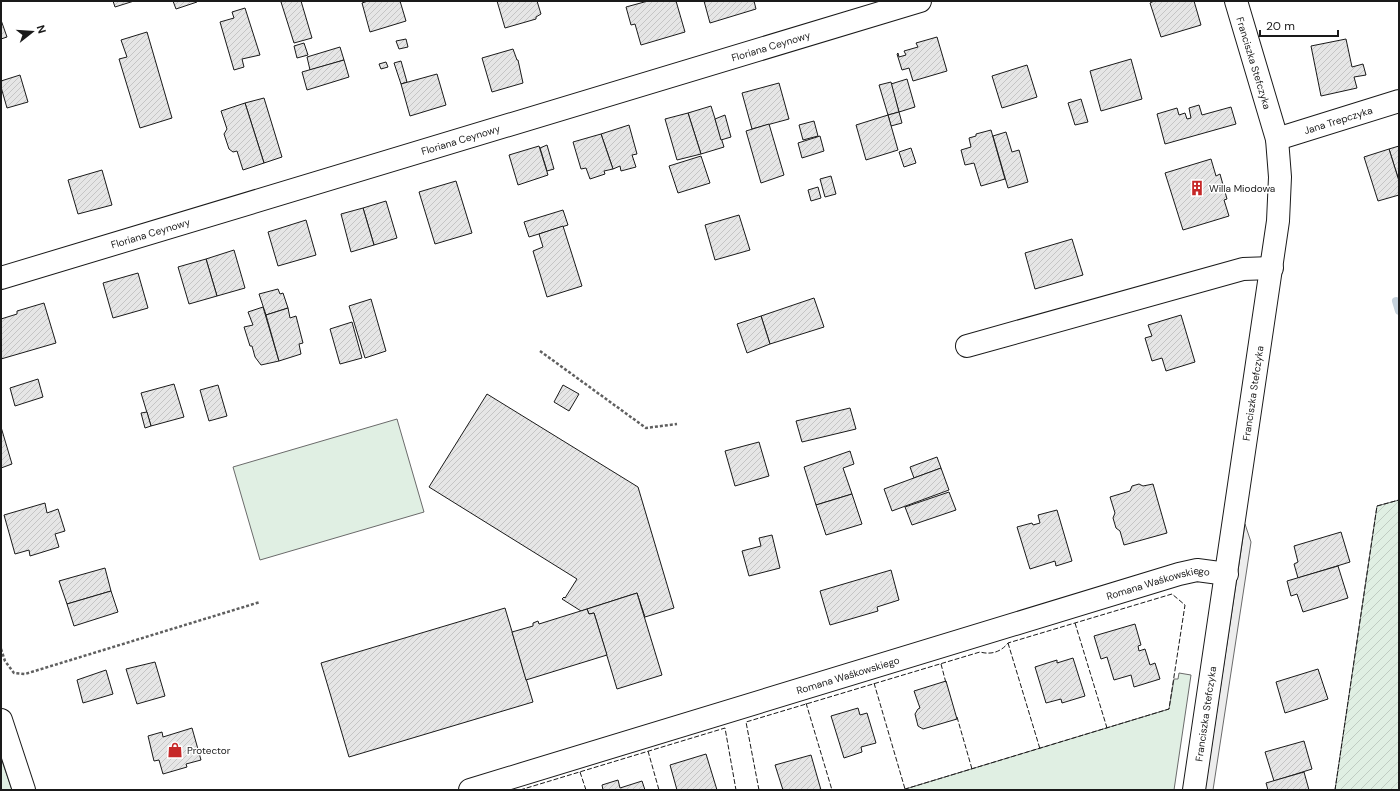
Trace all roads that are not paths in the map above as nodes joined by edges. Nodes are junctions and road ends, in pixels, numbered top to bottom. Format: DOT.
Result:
graph roads {
  1 [pos="920,1"];
  2 [pos="1236,1"];
  3 [pos="1399,101"];
  4 [pos="1277,139"];
  5 [pos="1272,268"];
  6 [pos="1,278"];
  7 [pos="968,346"];
  8 [pos="1227,574"];
  9 [pos="1,720"];
  10 [pos="24,790"];
  11 [pos="470,790"];
  12 [pos="1194,790"];
  1 -- 6 [label="street, Floriana Ceynowy"];
  2 -- 4 [label="street, Franciszka Stefczyka"];
  3 -- 4 [label="street, Jana Trepczyka"];
  4 -- 5 [label="street, Franciszka Stefczyka"];
  5 -- 7 [label="street"];
  5 -- 8 [label="street, Franciszka Stefczyka"];
  8 -- 11 [label="street, Romana Waśkowskiego"];
  8 -- 12 [label="street, Franciszka Stefczyka"];
  9 -- 10 [label="street"];
}
